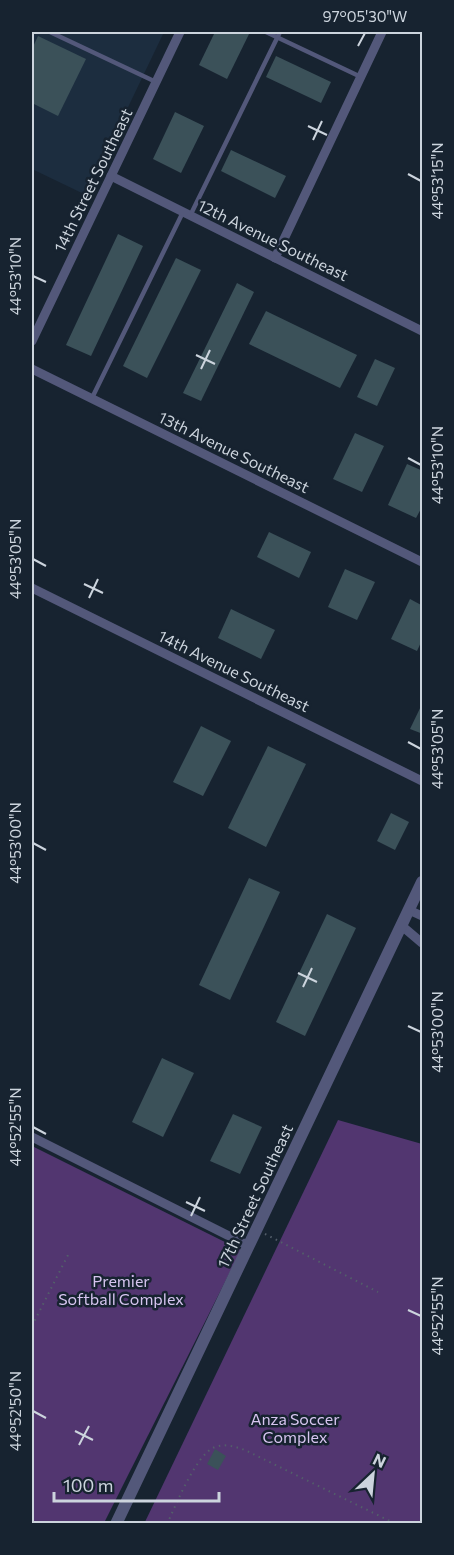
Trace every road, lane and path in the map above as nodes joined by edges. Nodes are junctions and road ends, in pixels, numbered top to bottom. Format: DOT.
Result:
graph roads {
  1 [pos="50,32"];
  2 [pos="180,32"];
  3 [pos="266,32"];
  4 [pos="382,32"];
  5 [pos="279,34"];
  6 [pos="361,77"];
  7 [pos="156,82"];
  8 [pos="111,176"];
  9 [pos="186,214"];
  10 [pos="275,258"];
  11 [pos="423,331"];
  12 [pos="32,341"];
  13 [pos="32,369"];
  14 [pos="92,399"];
  15 [pos="423,562"];
  16 [pos="32,588"];
  17 [pos="423,781"];
  18 [pos="423,882"];
  19 [pos="409,909"];
  20 [pos="423,916"];
  21 [pos="402,926"];
  22 [pos="423,943"];
  23 [pos="32,1137"];
  24 [pos="257,1230"];
  25 [pos="249,1246"];
  26 [pos="68,1255"];
  27 [pos="378,1292"];
  28 [pos="32,1326"];
  29 [pos="116,1524"];
  30 [pos="167,1524"];
  31 [pos="396,1524"];
  1 -- 7 [label="lane"];
  2 -- 7 [label="street, 14th Street Southeast"];
  3 -- 5 [label="lane"];
  4 -- 6 [label="street"];
  5 -- 6 [label="lane"];
  5 -- 9 [label="lane"];
  6 -- 10 [label="street"];
  7 -- 8 [label="street, 14th Street Southeast"];
  8 -- 9 [label="street, 12th Avenue Southeast"];
  8 -- 12 [label="street, 14th Street Southeast"];
  9 -- 10 [label="street, 12th Avenue Southeast"];
  9 -- 14 [label="lane"];
  10 -- 11 [label="street, 12th Avenue Southeast"];
  13 -- 14 [label="street, 13th Avenue Southeast"];
  14 -- 15 [label="street, 13th Avenue Southeast"];
  16 -- 17 [label="street, 14th Avenue Southeast"];
  18 -- 19 [label="street, 17th Street Southeast"];
  19 -- 20 [label="street"];
  19 -- 21 [label="street, 17th Street Southeast"];
  21 -- 22 [label="street"];
  21 -- 24 [label="street, 17th Street Southeast"];
  23 -- 25 [label="street"];
  24 -- 25 [label="street, 17th Street Southeast"];
  24 -- 27 [label="path"];
  25 -- 29 [label="street, 17th Street Southeast"];
  26 -- 28 [label="path"];
  30 -- 31 [label="path"];
}
